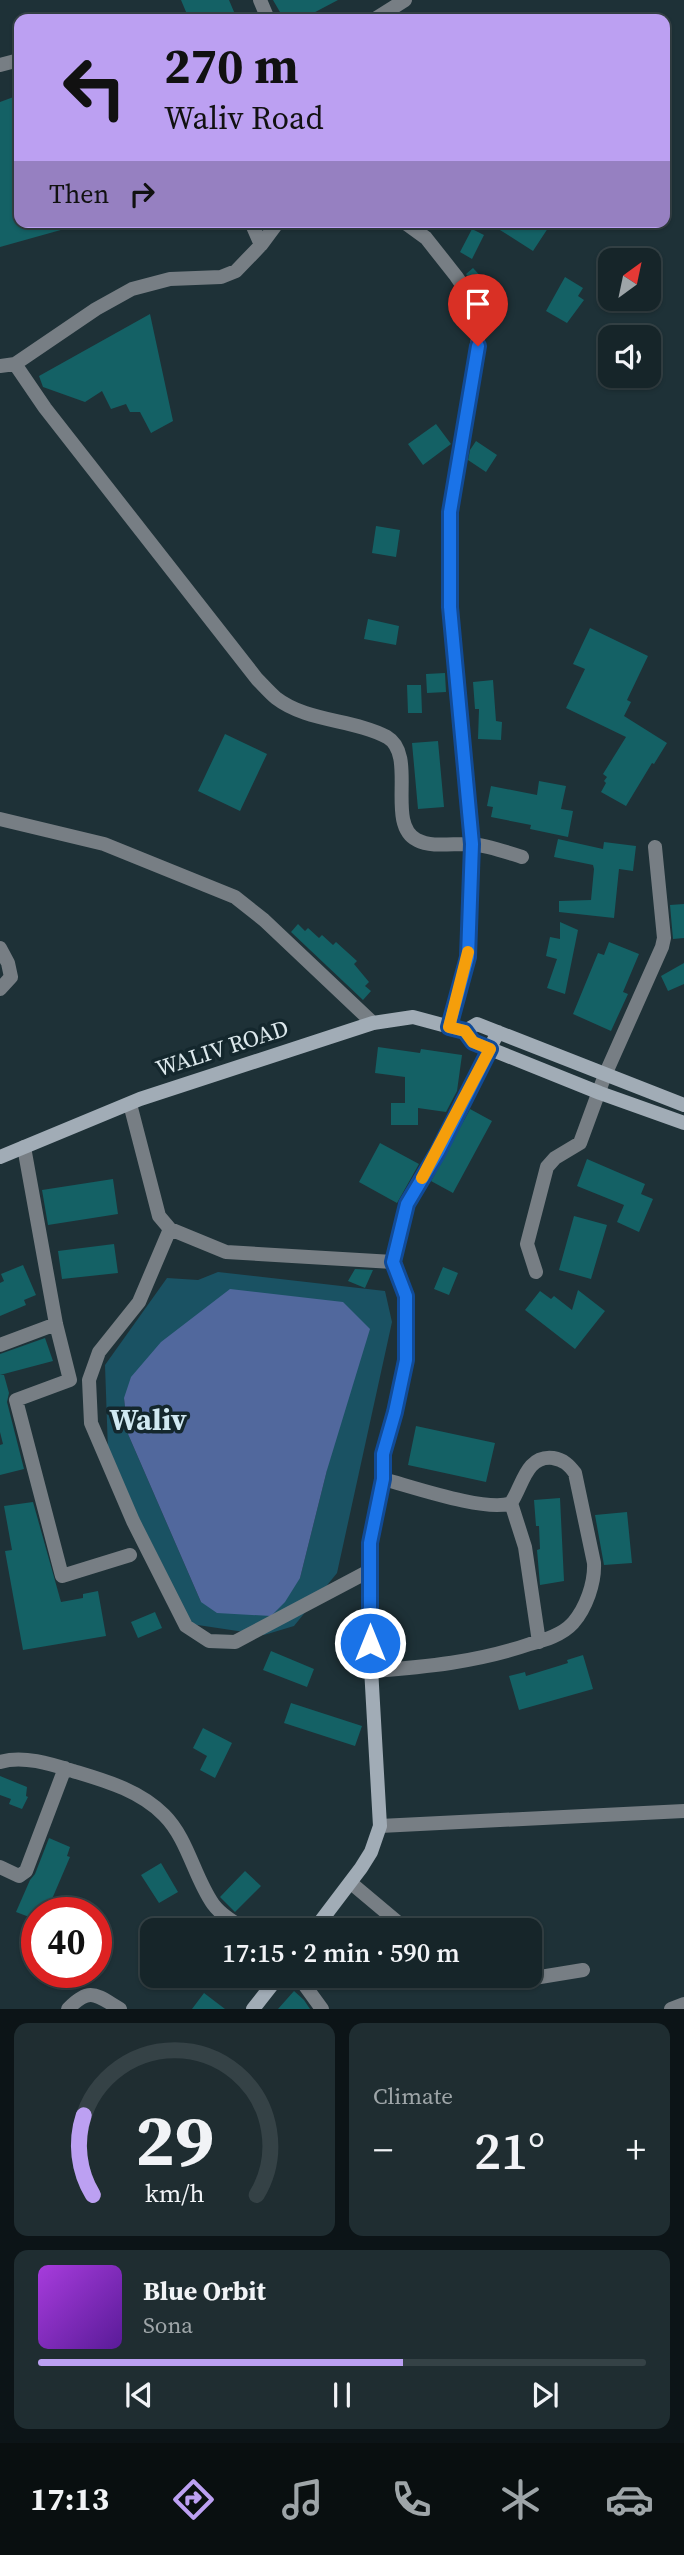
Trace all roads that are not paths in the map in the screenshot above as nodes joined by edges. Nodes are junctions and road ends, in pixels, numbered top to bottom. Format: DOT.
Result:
graph roads {
  1 [pos="405,0"];
  2 [pos="382,14"];
  3 [pos="254,228"];
  4 [pos="274,228"];
  5 [pos="412,228"];
  6 [pos="261,245"];
  7 [pos="7,365"];
  8 [pos="0,819"];
  9 [pos="472,844"];
  10 [pos="655,847"];
  11 [pos="522,857"];
  12 [pos="0,948"];
  13 [pos="0,989"];
  14 [pos="373,1023"];
  15 [pos="449,1027"];
  16 [pos="465,1031"];
  17 [pos="498,1032"];
  18 [pos="490,1049"];
  19 [pos="605,1075"];
  20 [pos="600,1093"];
  21 [pos="130,1104"];
  22 [pos="684,1105"];
  23 [pos="684,1123"];
  24 [pos="24,1147"];
  25 [pos="0,1157"];
  26 [pos="170,1229"];
  27 [pos="393,1262"];
  28 [pos="536,1272"];
  29 [pos="56,1324"];
  30 [pos="0,1345"];
  31 [pos="383,1479"];
  32 [pos="511,1503"];
  33 [pos="130,1555"];
  34 [pos="371,1570"];
  35 [pos="539,1642"];
  36 [pos="371,1671"];
  37 [pos="0,1762"];
  38 [pos="65,1768"];
  39 [pos="684,1811"];
  40 [pos="380,1826"];
  41 [pos="0,1867"];
  42 [pos="351,1883"];
  43 [pos="231,1918"];
  44 [pos="323,1918"];
  45 [pos="393,1918"];
  46 [pos="583,1970"];
  47 [pos="542,1977"];
  48 [pos="270,1988"];
  49 [pos="307,1988"];
  50 [pos="684,2004"];
  51 [pos="68,2009"];
  52 [pos="120,2009"];
  53 [pos="253,2009"];
  54 [pos="322,2009"];
  55 [pos="671,2009"];
  1 -- 2 [label="street"];
  3 -- 6 [label="street"];
  4 -- 6 [label="street"];
  5 -- 9 [label="street"];
  6 -- 7 [label="street"];
  7 -- 9 [label="street"];
  8 -- 14 [label="street"];
  9 -- 11 [label="street"];
  9 -- 15 [label="street"];
  10 -- 19 [label="street"];
  12 -- 13 [label="street"];
  14 -- 15 [label="street, WALIV ROAD"];
  14 -- 21 [label="street, WALIV ROAD"];
  15 -- 16 [label="street, WALIV ROAD"];
  16 -- 17 [label="street, WALIV ROAD"];
  16 -- 18 [label="street, WALIV ROAD"];
  17 -- 18 [label="street"];
  17 -- 19 [label="street, WALIV ROAD"];
  18 -- 20 [label="street, WALIV ROAD"];
  18 -- 27 [label="street"];
  19 -- 20 [label="street"];
  19 -- 22 [label="street, WALIV ROAD"];
  20 -- 23 [label="street, WALIV ROAD"];
  20 -- 28 [label="street"];
  21 -- 24 [label="street, WALIV ROAD"];
  21 -- 26 [label="street"];
  24 -- 25 [label="street, WALIV ROAD"];
  24 -- 29 [label="street"];
  26 -- 27 [label="street"];
  26 -- 34 [label="street"];
  27 -- 31 [label="street"];
  29 -- 30 [label="street"];
  29 -- 33 [label="street"];
  31 -- 32 [label="street"];
  31 -- 34 [label="street"];
  32 -- 35 [label="street"];
  32 -- 35 [label="street"];
  34 -- 36 [label="street"];
  35 -- 36 [label="street"];
  36 -- 40 [label="street"];
  37 -- 38 [label="street"];
  38 -- 41 [label="street"];
  38 -- 43 [label="street"];
  39 -- 40 [label="street"];
  40 -- 42 [label="street"];
  42 -- 44 [label="street"];
  42 -- 45 [label="street"];
  46 -- 47 [label="street"];
  48 -- 53 [label="street"];
  49 -- 54 [label="street"];
  50 -- 55 [label="street"];
  51 -- 52 [label="street"];
}
